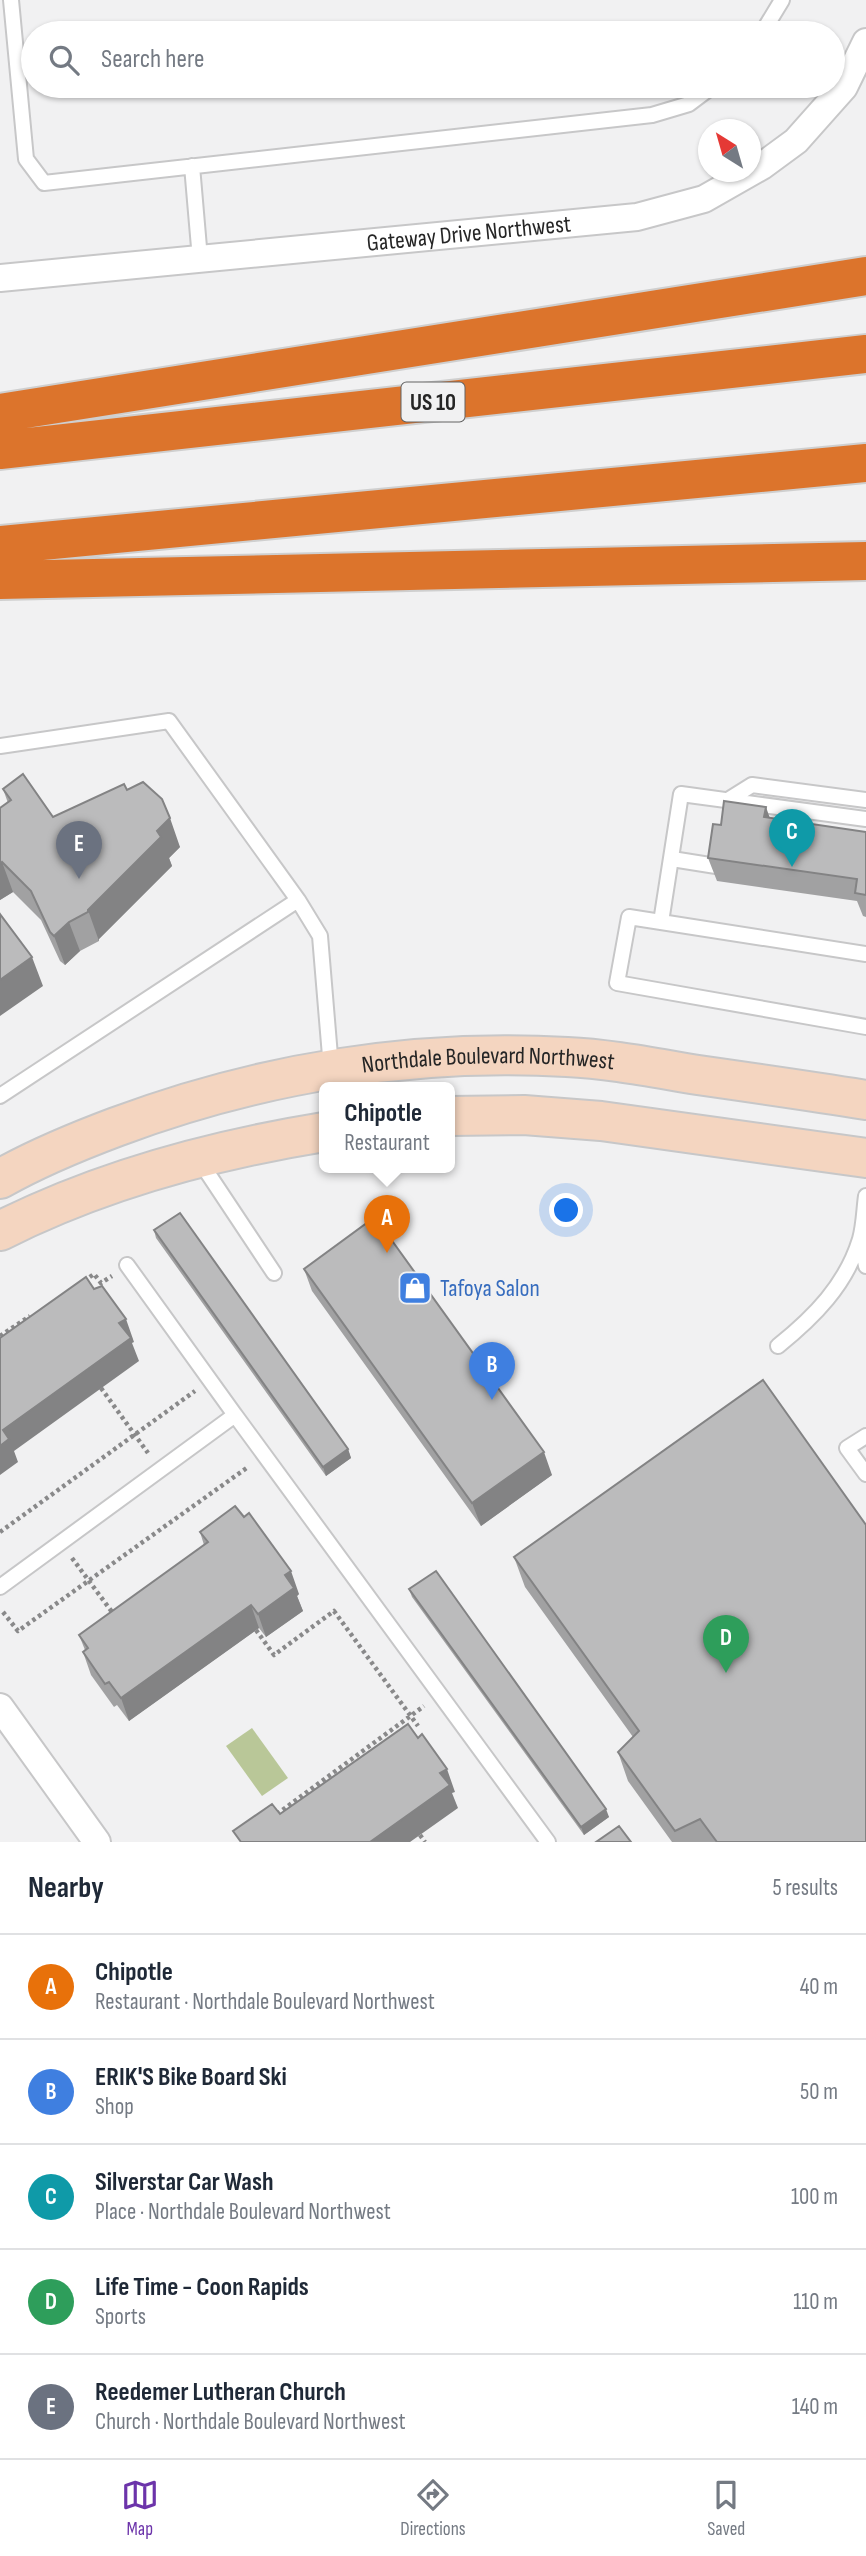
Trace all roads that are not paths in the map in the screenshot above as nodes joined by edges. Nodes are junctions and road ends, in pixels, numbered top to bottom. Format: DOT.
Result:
graph roads {
  1 [pos="11,0"];
  2 [pos="782,0"];
  3 [pos="769,21"];
  4 [pos="866,42"];
  5 [pos="845,85"];
  6 [pos="697,98"];
  7 [pos="834,98"];
  8 [pos="192,166"];
  9 [pos="200,258"];
  10 [pos="866,276"];
  11 [pos="0,278"];
  12 [pos="866,354"];
  13 [pos="0,413"];
  14 [pos="0,450"];
  15 [pos="866,463"];
  16 [pos="0,545"];
  17 [pos="866,561"];
  18 [pos="0,580"];
  19 [pos="0,746"];
  20 [pos="727,800"];
  21 [pos="866,800"];
  22 [pos="740,818"];
  23 [pos="866,819"];
  24 [pos="672,859"];
  25 [pos="716,866"];
  26 [pos="298,900"];
  27 [pos="662,922"];
  28 [pos="866,954"];
  29 [pos="866,1027"];
  30 [pos="331,1069"];
  31 [pos="0,1096"];
  32 [pos="866,1100"];
  33 [pos="455,1116"];
  34 [pos="319,1133"];
  35 [pos="198,1158"];
  36 [pos="866,1158"];
  37 [pos="0,1179"];
  38 [pos="866,1196"];
  39 [pos="0,1231"];
  40 [pos="860,1237"];
  41 [pos="127,1265"];
  42 [pos="866,1266"];
  43 [pos="274,1273"];
  44 [pos="778,1346"];
  45 [pos="235,1415"];
  46 [pos="866,1436"];
  47 [pos="866,1474"];
  48 [pos="0,1587"];
  49 [pos="0,1707"];
  50 [pos="97,1842"];
  51 [pos="548,1842"];
  1 -- 8 [label="lane"];
  2 -- 3 [label="lane"];
  4 -- 5 [label="street, Gateway Drive Northwest"];
  6 -- 8 [label="lane"];
  7 -- 9 [label="street, Gateway Drive Northwest"];
  8 -- 9 [label="lane"];
  9 -- 11 [label="street, Gateway Drive Northwest"];
  10 -- 13 [label="highway"];
  12 -- 14 [label="highway, US 10"];
  15 -- 16 [label="highway"];
  17 -- 18 [label="highway"];
  19 -- 26 [label="lane"];
  20 -- 21 [label="lane"];
  20 -- 22 [label="lane"];
  20 -- 23 [label="lane"];
  20 -- 24 [label="lane"];
  24 -- 25 [label="lane"];
  24 -- 27 [label="lane"];
  26 -- 30 [label="lane"];
  26 -- 31 [label="lane"];
  27 -- 28 [label="lane"];
  27 -- 29 [label="lane"];
  30 -- 32 [label="street, Northdale Boulevard Northwest"];
  30 -- 37 [label="street, Northdale Boulevard Northwest"];
  33 -- 36 [label="street, Northdale Boulevard Northwest"];
  34 -- 35 [label="street"];
  35 -- 39 [label="street"];
  35 -- 43 [label="lane"];
  38 -- 40 [label="lane"];
  40 -- 42 [label="lane"];
  40 -- 44 [label="lane"];
  41 -- 45 [label="lane"];
  45 -- 48 [label="lane"];
  45 -- 51 [label="lane"];
  46 -- 47 [label="lane"];
  49 -- 50 [label="street"];
}
